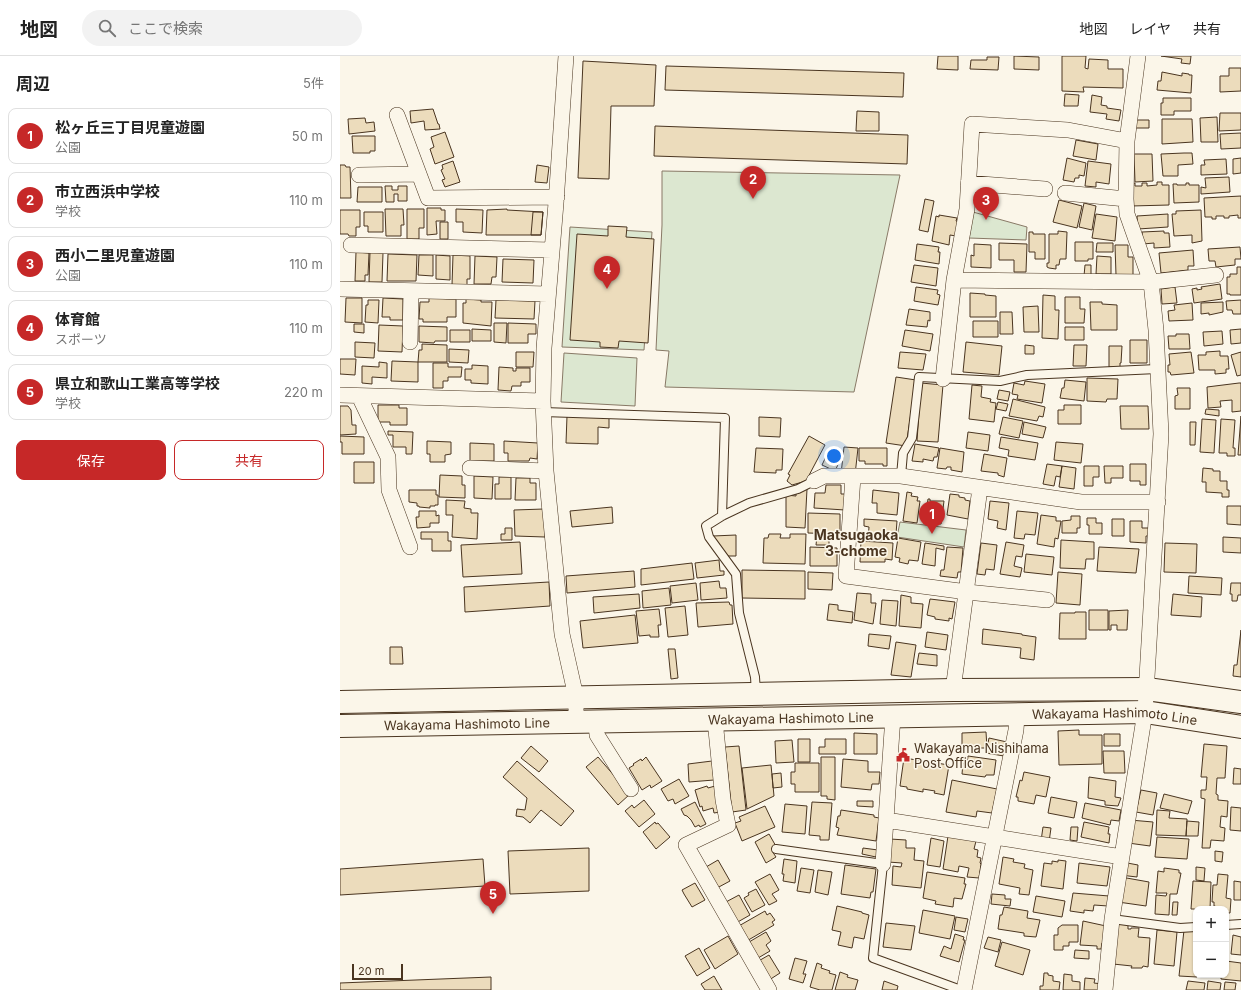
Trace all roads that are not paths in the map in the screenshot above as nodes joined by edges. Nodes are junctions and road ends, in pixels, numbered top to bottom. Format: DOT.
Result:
graph roads {
  1 [pos="566,56"];
  2 [pos="1138,56"];
  3 [pos="397,115"];
  4 [pos="1127,141"];
  5 [pos="419,174"];
  6 [pos="359,175"];
  7 [pos="968,183"];
  8 [pos="1045,189"];
  9 [pos="1065,193"];
  10 [pos="1126,199"];
  11 [pos="560,201"];
  12 [pos="351,245"];
  13 [pos="552,250"];
  14 [pos="1216,275"];
  15 [pos="954,280"];
  16 [pos="1151,282"];
  17 [pos="340,289"];
  18 [pos="411,291"];
  19 [pos="548,294"];
  20 [pos="410,342"];
  21 [pos="1157,369"];
  22 [pos="943,379"];
  23 [pos="340,395"];
  24 [pos="359,396"];
  25 [pos="543,406"];
  26 [pos="470,468"];
  27 [pos="546,471"];
  28 [pos="901,476"];
  29 [pos="853,477"];
  30 [pos="814,481"];
  31 [pos="980,488"];
  32 [pos="1158,502"];
  33 [pos="722,516"];
  34 [pos="410,547"];
  35 [pos="967,592"];
  36 [pos="1047,600"];
  37 [pos="1147,689"];
  38 [pos="953,690"];
  39 [pos="756,693"];
  40 [pos="576,698"];
  41 [pos="340,702"];
  42 [pos="1241,702"];
  43 [pos="1145,712"];
  44 [pos="1017,714"];
  45 [pos="893,716"];
  46 [pos="715,720"];
  47 [pos="586,721"];
  48 [pos="340,726"];
  49 [pos="1241,727"];
  50 [pos="631,789"];
  51 [pos="886,820"];
  52 [pos="994,837"];
  53 [pos="776,849"];
  54 [pos="1122,857"];
  55 [pos="883,864"];
  56 [pos="1112,919"];
  57 [pos="1241,924"];
  58 [pos="1229,925"];
  59 [pos="1193,927"];
  60 [pos="768,990"];
  61 [pos="961,990"];
  62 [pos="964,990"];
  63 [pos="1105,990"];
  1 -- 11 [label="street"];
  2 -- 4 [label="street"];
  3 -- 5 [label="street"];
  4 -- 7 [label="street"];
  4 -- 10 [label="street"];
  5 -- 6 [label="street"];
  5 -- 11 [label="street"];
  7 -- 8 [label="street"];
  7 -- 15 [label="street"];
  9 -- 10 [label="street"];
  10 -- 16 [label="street"];
  11 -- 13 [label="street"];
  12 -- 13 [label="street"];
  13 -- 19 [label="street"];
  14 -- 16 [label="street"];
  15 -- 16 [label="street"];
  15 -- 22 [label="street"];
  16 -- 21 [label="street"];
  17 -- 18 [label="street"];
  18 -- 19 [label="street"];
  18 -- 20 [label="street"];
  19 -- 25 [label="street"];
  21 -- 22 [label="lane"];
  21 -- 32 [label="street"];
  22 -- 28 [label="lane"];
  23 -- 24 [label="street"];
  24 -- 25 [label="street"];
  24 -- 34 [label="street"];
  25 -- 27 [label="street"];
  25 -- 33 [label="lane"];
  26 -- 27 [label="street"];
  27 -- 40 [label="street"];
  28 -- 29 [label="street"];
  28 -- 31 [label="street"];
  29 -- 30 [label="street"];
  29 -- 35 [label="street"];
  30 -- 33 [label="lane"];
  31 -- 32 [label="street"];
  31 -- 35 [label="street"];
  32 -- 37 [label="street"];
  33 -- 39 [label="lane"];
  35 -- 36 [label="street"];
  35 -- 38 [label="street"];
  37 -- 38 [label="main road, Wakayama Hashimoto Line"];
  37 -- 42 [label="main road, Wakayama Hashimoto Line"];
  37 -- 43 [label="street"];
  38 -- 39 [label="main road, Wakayama Hashimoto Line"];
  39 -- 40 [label="main road, Wakayama Hashimoto Line"];
  40 -- 41 [label="main road, Wakayama Hashimoto Line"];
  40 -- 47 [label="street"];
  43 -- 44 [label="main road, Wakayama Hashimoto Line"];
  43 -- 49 [label="main road, Wakayama Hashimoto Line"];
  43 -- 54 [label="street"];
  44 -- 45 [label="main road, Wakayama Hashimoto Line"];
  44 -- 52 [label="street"];
  45 -- 46 [label="main road, Wakayama Hashimoto Line"];
  45 -- 51 [label="street"];
  46 -- 47 [label="main road, Wakayama Hashimoto Line"];
  46 -- 60 [label="street"];
  47 -- 48 [label="main road, Wakayama Hashimoto Line"];
  47 -- 50 [label="street"];
  51 -- 52 [label="street"];
  51 -- 55 [label="street"];
  52 -- 54 [label="street"];
  52 -- 62 [label="street"];
  53 -- 55 [label="lane"];
  54 -- 56 [label="street"];
  55 -- 61 [label="lane"];
  56 -- 59 [label="lane"];
  56 -- 63 [label="street"];
  57 -- 58 [label="lane"];
}
